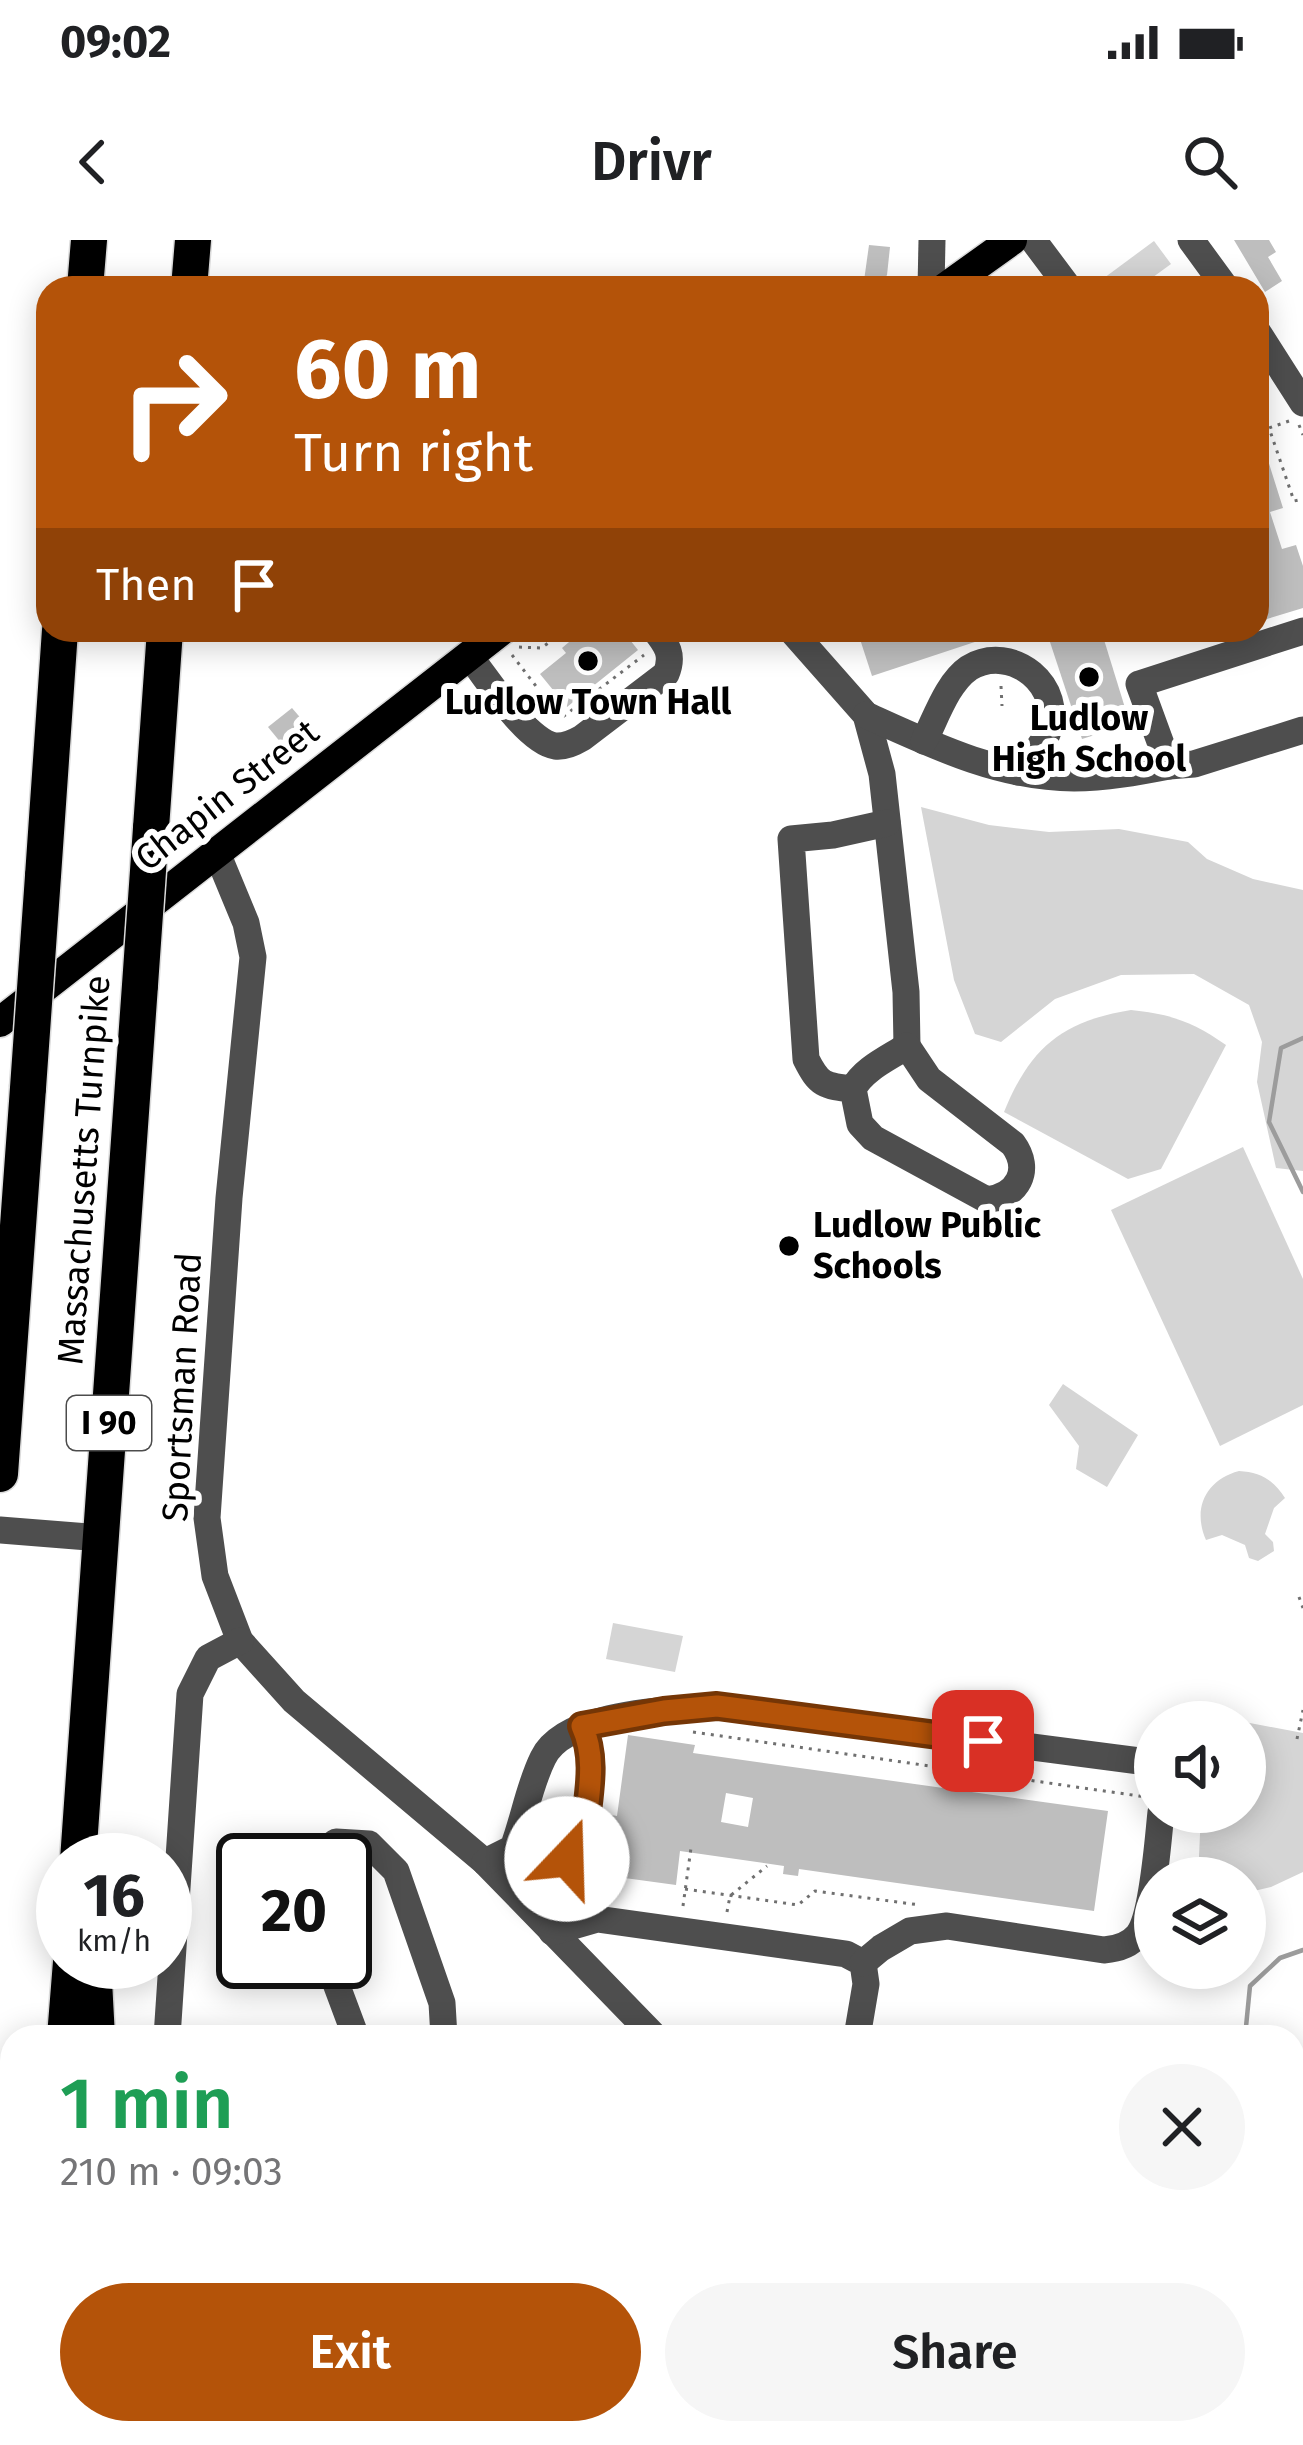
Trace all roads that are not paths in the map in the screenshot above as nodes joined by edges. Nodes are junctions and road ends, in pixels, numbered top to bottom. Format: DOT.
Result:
graph roads {
  1 [pos="75,240"];
  2 [pos="89,240"];
  3 [pos="193,240"];
  4 [pos="932,240"];
  5 [pos="1012,240"];
  6 [pos="1033,240"];
  7 [pos="1191,240"];
  8 [pos="74,276"];
  9 [pos="87,276"];
  10 [pos="190,276"];
  11 [pos="931,276"];
  12 [pos="962,276"];
  13 [pos="1060,276"];
  14 [pos="1217,276"];
  15 [pos="1269,353"];
  16 [pos="1300,411"];
  17 [pos="1303,631"];
  18 [pos="59,642"];
  19 [pos="164,642"];
  20 [pos="507,642"];
  21 [pos="658,642"];
  22 [pos="801,642"];
  23 [pos="1269,642"];
  24 [pos="1269,642"];
  25 [pos="469,656"];
  26 [pos="866,715"];
  27 [pos="1303,730"];
  28 [pos="924,741"];
  29 [pos="1169,766"];
  30 [pos="1018,772"];
  31 [pos="887,823"];
  32 [pos="217,853"];
  33 [pos="0,1022"];
  34 [pos="908,1046"];
  35 [pos="853,1089"];
  36 [pos="0,1474"];
  37 [pos="0,1530"];
  38 [pos="101,1538"];
  39 [pos="94,1641"];
  40 [pos="240,1641"];
  41 [pos="582,1726"];
  42 [pos="1134,1760"];
  43 [pos="80,1833"];
  44 [pos="94,1833"];
  45 [pos="1153,1833"];
  46 [pos="372,1846"];
  47 [pos="513,1848"];
  48 [pos="485,1862"];
  49 [pos="552,1932"];
  50 [pos="863,1963"];
  51 [pos="68,1989"];
  52 [pos="94,1989"];
  53 [pos="338,1989"];
  54 [pos="66,2025"];
  55 [pos="96,2025"];
  56 [pos="168,2025"];
  57 [pos="352,2025"];
  58 [pos="443,2025"];
  59 [pos="643,2025"];
  60 [pos="859,2025"];
  1 -- 8 [label="highway"];
  2 -- 9 [label="highway"];
  3 -- 10 [label="highway"];
  4 -- 11 [label="street"];
  5 -- 12 [label="main road"];
  6 -- 13 [label="street"];
  7 -- 14 [label="street"];
  15 -- 16 [label="street"];
  17 -- 23 [label="street"];
  18 -- 36 [label="highway, Massachusetts Turnpike, bridge"];
  19 -- 38 [label="highway, Massachusetts Turnpike / I 90, bridge"];
  20 -- 25 [label="main road, Chapin Street"];
  21 -- 25 [label="street"];
  22 -- 26 [label="street"];
  24 -- 29 [label="street"];
  25 -- 32 [label="main road, Chapin Street"];
  26 -- 28 [label="street"];
  26 -- 31 [label="street"];
  27 -- 29 [label="street"];
  28 -- 30 [label="street"];
  28 -- 30 [label="street"];
  29 -- 30 [label="street"];
  31 -- 34 [label="street"];
  31 -- 35 [label="street"];
  32 -- 33 [label="main road, Chapin Street"];
  32 -- 40 [label="street, Sportsman Road"];
  34 -- 35 [label="street"];
  34 -- 35 [label="street"];
  37 -- 38 [label="street"];
  38 -- 39 [label="highway, Massachusetts Turnpike / I 90"];
  39 -- 43 [label="highway, Massachusetts Turnpike / I 90"];
  39 -- 44 [label="highway"];
  40 -- 48 [label="street, Sportsman Road"];
  40 -- 56 [label="street"];
  41 -- 42 [label="street"];
  41 -- 47 [label="street"];
  41 -- 47 [label="street"];
  45 -- 50 [label="street"];
  46 -- 58 [label="street"];
  47 -- 48 [label="street"];
  48 -- 49 [label="street, Sportsman Road"];
  49 -- 50 [label="street"];
  49 -- 59 [label="street, Sportsman Road"];
  50 -- 60 [label="street"];
  51 -- 54 [label="highway"];
  52 -- 55 [label="highway"];
  53 -- 57 [label="street"];
}
